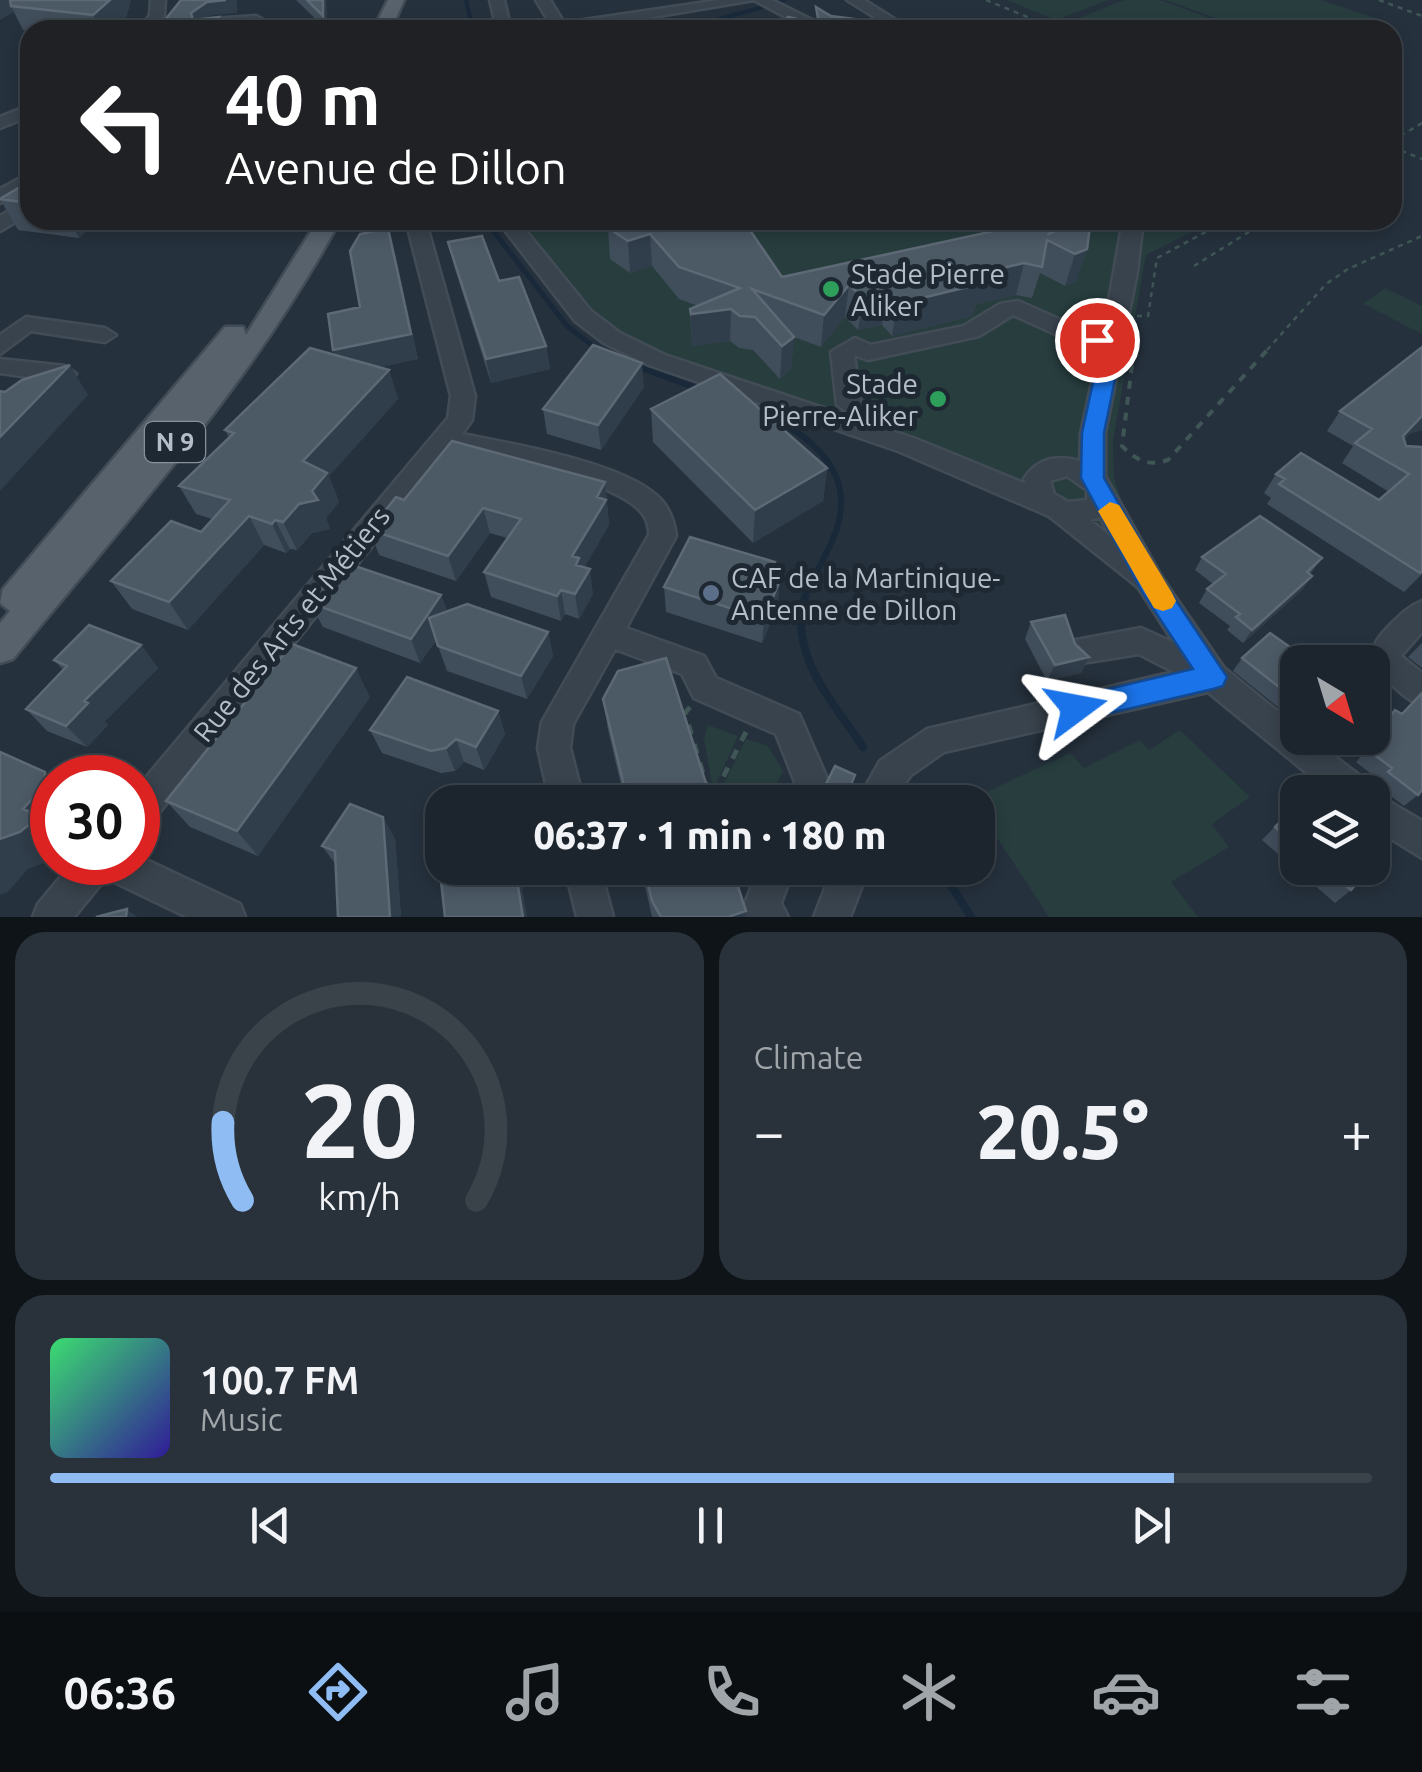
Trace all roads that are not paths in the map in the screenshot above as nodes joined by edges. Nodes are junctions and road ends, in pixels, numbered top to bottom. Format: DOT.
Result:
graph roads {
  1 [pos="748,0"];
  2 [pos="761,0"];
  3 [pos="854,0"];
  4 [pos="671,11"];
  5 [pos="620,20"];
  6 [pos="673,20"];
  7 [pos="802,20"];
  8 [pos="887,20"];
  9 [pos="306,230"];
  10 [pos="323,230"];
  11 [pos="424,230"];
  12 [pos="515,230"];
  13 [pos="1133,230"];
  14 [pos="105,335"];
  15 [pos="0,347"];
  16 [pos="1098,351"];
  17 [pos="0,366"];
  18 [pos="65,374"];
  19 [pos="850,416"];
  20 [pos="447,439"];
  21 [pos="995,479"];
  22 [pos="1037,479"];
  23 [pos="1097,487"];
  24 [pos="1054,508"];
  25 [pos="1152,586"];
  26 [pos="1422,612"];
  27 [pos="0,618"];
  28 [pos="608,633"];
  29 [pos="0,648"];
  30 [pos="1082,650"];
  31 [pos="1213,677"];
  32 [pos="1422,692"];
  33 [pos="1332,775"];
  34 [pos="160,785"];
  35 [pos="563,785"];
  36 [pos="806,785"];
  37 [pos="881,785"];
  38 [pos="1390,819"];
  39 [pos="1422,841"];
  40 [pos="77,885"];
  41 [pos="160,885"];
  42 [pos="588,885"];
  43 [pos="770,885"];
  44 [pos="845,885"];
  45 [pos="51,917"];
  46 [pos="227,917"];
  47 [pos="596,917"];
  48 [pos="770,917"];
  49 [pos="832,917"];
  1 -- 4 [label="street"];
  2 -- 7 [label="street"];
  3 -- 8 [label="street"];
  4 -- 5 [label="street"];
  4 -- 6 [label="street"];
  9 -- 27 [label="main road, N 9"];
  10 -- 29 [label="main road, N 9"];
  11 -- 20 [label="street, Rue des Arts et Métiers"];
  12 -- 19 [label="street"];
  13 -- 16 [label="street"];
  14 -- 15 [label="street"];
  16 -- 19 [label="street"];
  16 -- 23 [label="street"];
  17 -- 18 [label="street"];
  19 -- 21 [label="street"];
  20 -- 28 [label="street"];
  20 -- 34 [label="street, Rue des Arts et Métiers"];
  21 -- 22 [label="street"];
  21 -- 24 [label="street"];
  22 -- 23 [label="street"];
  22 -- 24 [label="street"];
  23 -- 24 [label="street"];
  23 -- 25 [label="street"];
  24 -- 25 [label="street"];
  25 -- 31 [label="street"];
  26 -- 32 [label="street"];
  28 -- 35 [label="street"];
  28 -- 36 [label="street"];
  30 -- 31 [label="street"];
  31 -- 33 [label="street"];
  31 -- 37 [label="street"];
  38 -- 39 [label="street"];
  40 -- 45 [label="street"];
  41 -- 46 [label="street"];
  42 -- 47 [label="street"];
  43 -- 48 [label="street"];
  44 -- 49 [label="street"];
}
